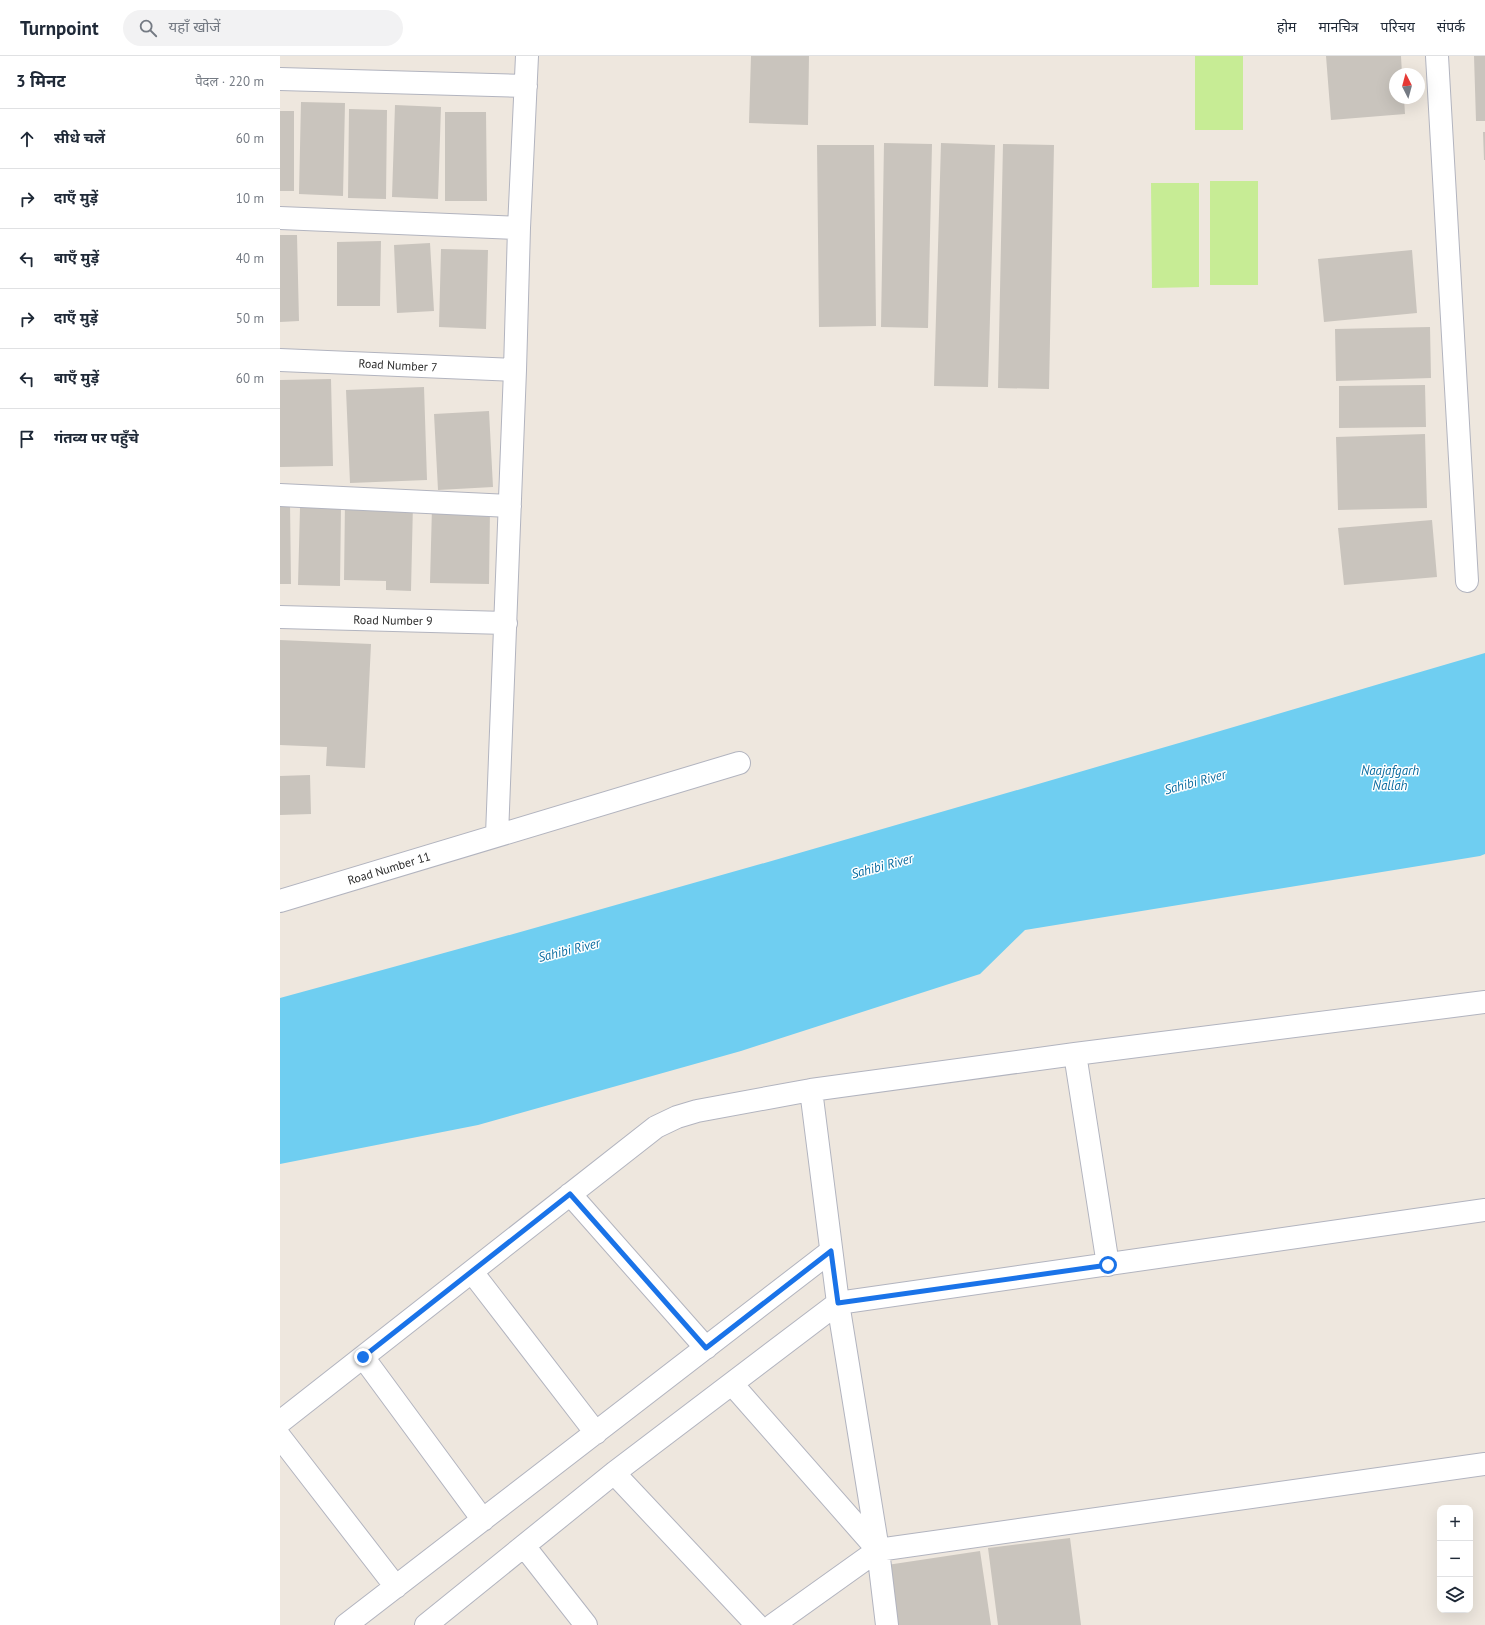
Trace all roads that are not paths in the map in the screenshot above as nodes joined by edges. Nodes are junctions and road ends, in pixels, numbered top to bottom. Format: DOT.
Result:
graph roads {
  1 [pos="527,56"];
  2 [pos="1437,56"];
  3 [pos="280,79"];
  4 [pos="526,86"];
  5 [pos="280,218"];
  6 [pos="519,228"];
  7 [pos="280,360"];
  8 [pos="515,370"];
  9 [pos="280,495"];
  10 [pos="510,506"];
  11 [pos="1467,581"];
  12 [pos="280,617"];
  13 [pos="506,622"];
  14 [pos="739,763"];
  15 [pos="497,835"];
  16 [pos="280,901"];
  17 [pos="1485,1002"];
  18 [pos="1075,1054"];
  19 [pos="811,1090"];
  20 [pos="570,1194"];
  21 [pos="1485,1210"];
  22 [pos="831,1251"];
  23 [pos="1108,1265"];
  24 [pos="472,1272"];
  25 [pos="838,1303"];
  26 [pos="706,1348"];
  27 [pos="363,1357"];
  28 [pos="732,1384"];
  29 [pos="280,1422"];
  30 [pos="596,1432"];
  31 [pos="280,1437"];
  32 [pos="1485,1464"];
  33 [pos="614,1473"];
  34 [pos="483,1520"];
  35 [pos="524,1546"];
  36 [pos="878,1550"];
  37 [pos="396,1587"];
  38 [pos="432,1623"];
  39 [pos="346,1625"];
  40 [pos="586,1625"];
  41 [pos="757,1625"];
  42 [pos="773,1625"];
  43 [pos="887,1625"];
  1 -- 4 [label="street"];
  2 -- 11 [label="street"];
  3 -- 4 [label="street"];
  4 -- 6 [label="street"];
  5 -- 6 [label="street"];
  6 -- 8 [label="street"];
  7 -- 8 [label="street, Road Number 7"];
  8 -- 10 [label="street"];
  9 -- 10 [label="street"];
  10 -- 13 [label="street"];
  12 -- 13 [label="street, Road Number 9"];
  13 -- 15 [label="street"];
  14 -- 15 [label="street, Road Number 11"];
  15 -- 16 [label="street, Road Number 11"];
  17 -- 18 [label="street"];
  18 -- 19 [label="street"];
  18 -- 23 [label="street"];
  19 -- 20 [label="street"];
  19 -- 22 [label="street"];
  20 -- 24 [label="street"];
  20 -- 26 [label="street"];
  21 -- 23 [label="street"];
  22 -- 25 [label="street"];
  22 -- 26 [label="street"];
  23 -- 25 [label="street"];
  24 -- 27 [label="street"];
  24 -- 30 [label="street"];
  25 -- 28 [label="street"];
  25 -- 36 [label="street"];
  26 -- 30 [label="street"];
  27 -- 29 [label="street"];
  27 -- 34 [label="street"];
  28 -- 33 [label="street"];
  28 -- 36 [label="street"];
  30 -- 34 [label="street"];
  31 -- 37 [label="street"];
  32 -- 36 [label="street"];
  33 -- 35 [label="street"];
  33 -- 41 [label="street"];
  34 -- 37 [label="street"];
  35 -- 38 [label="street"];
  35 -- 40 [label="street"];
  36 -- 42 [label="street"];
  36 -- 43 [label="street"];
  37 -- 39 [label="street"];
}
